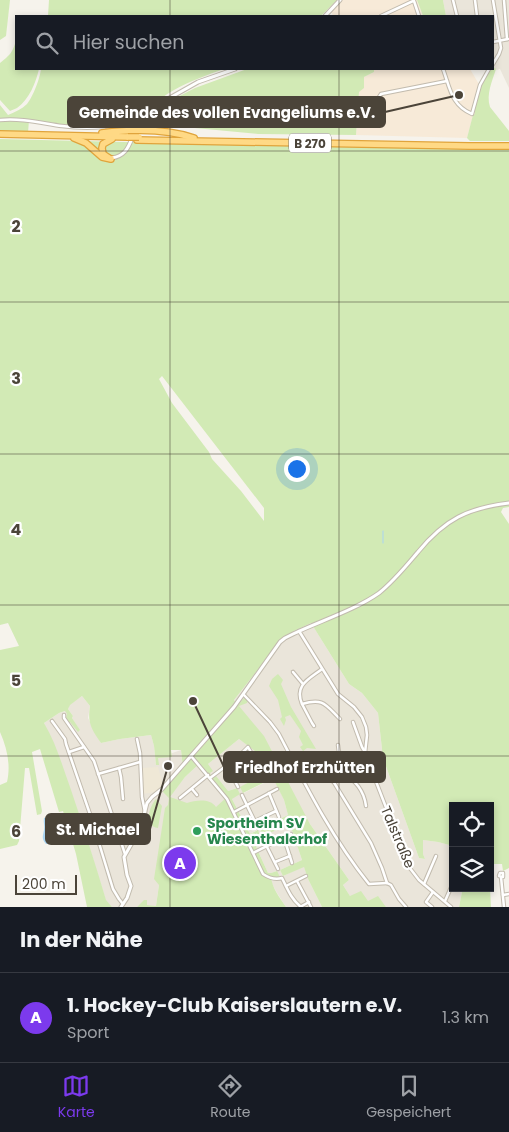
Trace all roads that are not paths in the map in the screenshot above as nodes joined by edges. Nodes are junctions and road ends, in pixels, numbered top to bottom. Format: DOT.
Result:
graph roads {
  1 [pos="340,0"];
  2 [pos="413,0"];
  3 [pos="453,0"];
  4 [pos="474,0"];
  5 [pos="493,0"];
  6 [pos="504,0"];
  7 [pos="327,15"];
  8 [pos="383,15"];
  9 [pos="419,15"];
  10 [pos="457,15"];
  11 [pos="477,15"];
  12 [pos="508,38"];
  13 [pos="500,40"];
  14 [pos="494,42"];
  15 [pos="494,62"];
  16 [pos="231,70"];
  17 [pos="443,70"];
  18 [pos="489,70"];
  19 [pos="447,81"];
  20 [pos="149,111"];
  21 [pos="0,120"];
  22 [pos="376,125"];
  23 [pos="136,130"];
  24 [pos="0,136"];
  25 [pos="34,136"];
  26 [pos="90,136"];
  27 [pos="74,138"];
  28 [pos="127,138"];
  29 [pos="138,138"];
  30 [pos="194,138"];
  31 [pos="112,139"];
  32 [pos="466,144"];
  33 [pos="509,144"];
  34 [pos="111,158"];
  35 [pos="509,504"];
  36 [pos="298,631"];
  37 [pos="322,669"];
  38 [pos="293,672"];
  39 [pos="303,684"];
  40 [pos="244,694"];
  41 [pos="302,704"];
  42 [pos="64,715"];
  43 [pos="340,720"];
  44 [pos="52,721"];
  45 [pos="354,722"];
  46 [pos="314,726"];
  47 [pos="137,739"];
  48 [pos="338,744"];
  49 [pos="84,747"];
  50 [pos="69,752"];
  51 [pos="366,753"];
  52 [pos="191,756"];
  53 [pos="238,757"];
  54 [pos="319,758"];
  55 [pos="140,762"];
  56 [pos="227,766"];
  57 [pos="119,768"];
  58 [pos="262,772"];
  59 [pos="341,772"];
  60 [pos="98,774"];
  61 [pos="209,776"];
  62 [pos="251,779"];
  63 [pos="332,781"];
  64 [pos="238,787"];
  65 [pos="192,789"];
  66 [pos="277,789"];
  67 [pos="269,793"];
  68 [pos="242,794"];
  69 [pos="197,795"];
  70 [pos="180,798"];
  71 [pos="124,799"];
  72 [pos="248,805"];
  73 [pos="366,806"];
  74 [pos="276,810"];
  75 [pos="145,812"];
  76 [pos="234,812"];
  77 [pos="279,817"];
  78 [pos="255,821"];
  79 [pos="258,828"];
  80 [pos="292,834"];
  81 [pos="262,837"];
  82 [pos="284,838"];
  83 [pos="267,846"];
  84 [pos="253,853"];
  85 [pos="125,854"];
  86 [pos="290,856"];
  87 [pos="436,856"];
  88 [pos="274,862"];
  89 [pos="292,863"];
  90 [pos="278,869"];
  91 [pos="306,876"];
  92 [pos="502,878"];
  93 [pos="297,881"];
  94 [pos="386,883"];
  95 [pos="424,884"];
  96 [pos="286,886"];
  97 [pos="433,892"];
  98 [pos="449,892"];
  99 [pos="509,894"];
  100 [pos="502,895"];
  101 [pos="445,901"];
  102 [pos="309,902"];
  103 [pos="122,905"];
  104 [pos="301,907"];
  105 [pos="311,907"];
  106 [pos="406,907"];
  107 [pos="432,907"];
  108 [pos="451,907"];
  109 [pos="504,907"];
  1 -- 7 [label="street"];
  2 -- 8 [label="street"];
  2 -- 9 [label="street"];
  3 -- 10 [label="street"];
  4 -- 11 [label="street"];
  5 -- 13 [label="street"];
  6 -- 12 [label="street"];
  12 -- 13 [label="street"];
  13 -- 14 [label="street"];
  13 -- 15 [label="street"];
  16 -- 20 [label="street"];
  17 -- 19 [label="street"];
  18 -- 19 [label="street"];
  19 -- 22 [label="street"];
  20 -- 21 [label="street"];
  20 -- 23 [label="street"];
  23 -- 26 [label="highway"];
  23 -- 30 [label="highway"];
  23 -- 34 [label="street"];
  24 -- 25 [label="highway, B 270"];
  25 -- 26 [label="highway, B 270"];
  25 -- 27 [label="highway, B 270"];
  26 -- 28 [label="highway, B 270"];
  27 -- 31 [label="highway, B 270"];
  27 -- 34 [label="highway"];
  28 -- 29 [label="highway, B 270, bridge"];
  28 -- 31 [label="highway, B 270"];
  29 -- 30 [label="highway, B 270"];
  29 -- 32 [label="highway, B 270"];
  30 -- 32 [label="highway, B 270"];
  31 -- 34 [label="highway"];
  32 -- 33 [label="highway, B 270"];
  35 -- 36 [label="street"];
  36 -- 37 [label="street, Talstraße"];
  36 -- 40 [label="street"];
  37 -- 39 [label="street"];
  37 -- 51 [label="street, Talstraße"];
  38 -- 39 [label="street"];
  39 -- 41 [label="street"];
  40 -- 52 [label="street"];
  40 -- 94 [label="street"];
  41 -- 43 [label="street"];
  41 -- 46 [label="street"];
  42 -- 49 [label="street"];
  44 -- 50 [label="street"];
  45 -- 51 [label="street, Talstraße"];
  47 -- 55 [label="street"];
  48 -- 59 [label="street"];
  49 -- 50 [label="street"];
  49 -- 60 [label="street"];
  50 -- 103 [label="street"];
  51 -- 95 [label="street, Talstraße"];
  52 -- 61 [label="street"];
  52 -- 75 [label="street"];
  53 -- 56 [label="street"];
  53 -- 58 [label="street"];
  53 -- 62 [label="street"];
  54 -- 63 [label="street"];
  55 -- 57 [label="street"];
  55 -- 75 [label="street"];
  56 -- 61 [label="street"];
  56 -- 64 [label="street"];
  57 -- 60 [label="street"];
  57 -- 71 [label="street"];
  59 -- 63 [label="street"];
  59 -- 73 [label="street"];
  60 -- 85 [label="street"];
  61 -- 65 [label="street"];
  61 -- 76 [label="street"];
  63 -- 94 [label="street"];
  65 -- 69 [label="street"];
  65 -- 70 [label="street"];
  66 -- 67 [label="street"];
  67 -- 72 [label="street"];
  67 -- 74 [label="street"];
  68 -- 72 [label="street"];
  72 -- 76 [label="street"];
  72 -- 78 [label="street"];
  74 -- 77 [label="street"];
  74 -- 78 [label="street"];
  75 -- 85 [label="street"];
  76 -- 84 [label="street"];
  78 -- 79 [label="street"];
  80 -- 82 [label="street"];
  81 -- 83 [label="street"];
  82 -- 83 [label="street"];
  82 -- 86 [label="street"];
  83 -- 84 [label="street"];
  83 -- 88 [label="street"];
  84 -- 96 [label="street"];
  85 -- 103 [label="street"];
  86 -- 88 [label="street"];
  86 -- 89 [label="street"];
  87 -- 95 [label="street"];
  88 -- 90 [label="street"];
  91 -- 93 [label="street"];
  92 -- 100 [label="street"];
  93 -- 96 [label="street"];
  93 -- 102 [label="street"];
  94 -- 106 [label="street"];
  95 -- 97 [label="street, Talstraße"];
  96 -- 104 [label="street"];
  97 -- 101 [label="street, Talstraße"];
  97 -- 107 [label="street"];
  98 -- 101 [label="street"];
  99 -- 100 [label="street"];
  100 -- 109 [label="street"];
  101 -- 108 [label="street, Talstraße"];
  102 -- 104 [label="street"];
  102 -- 105 [label="street"];
}
